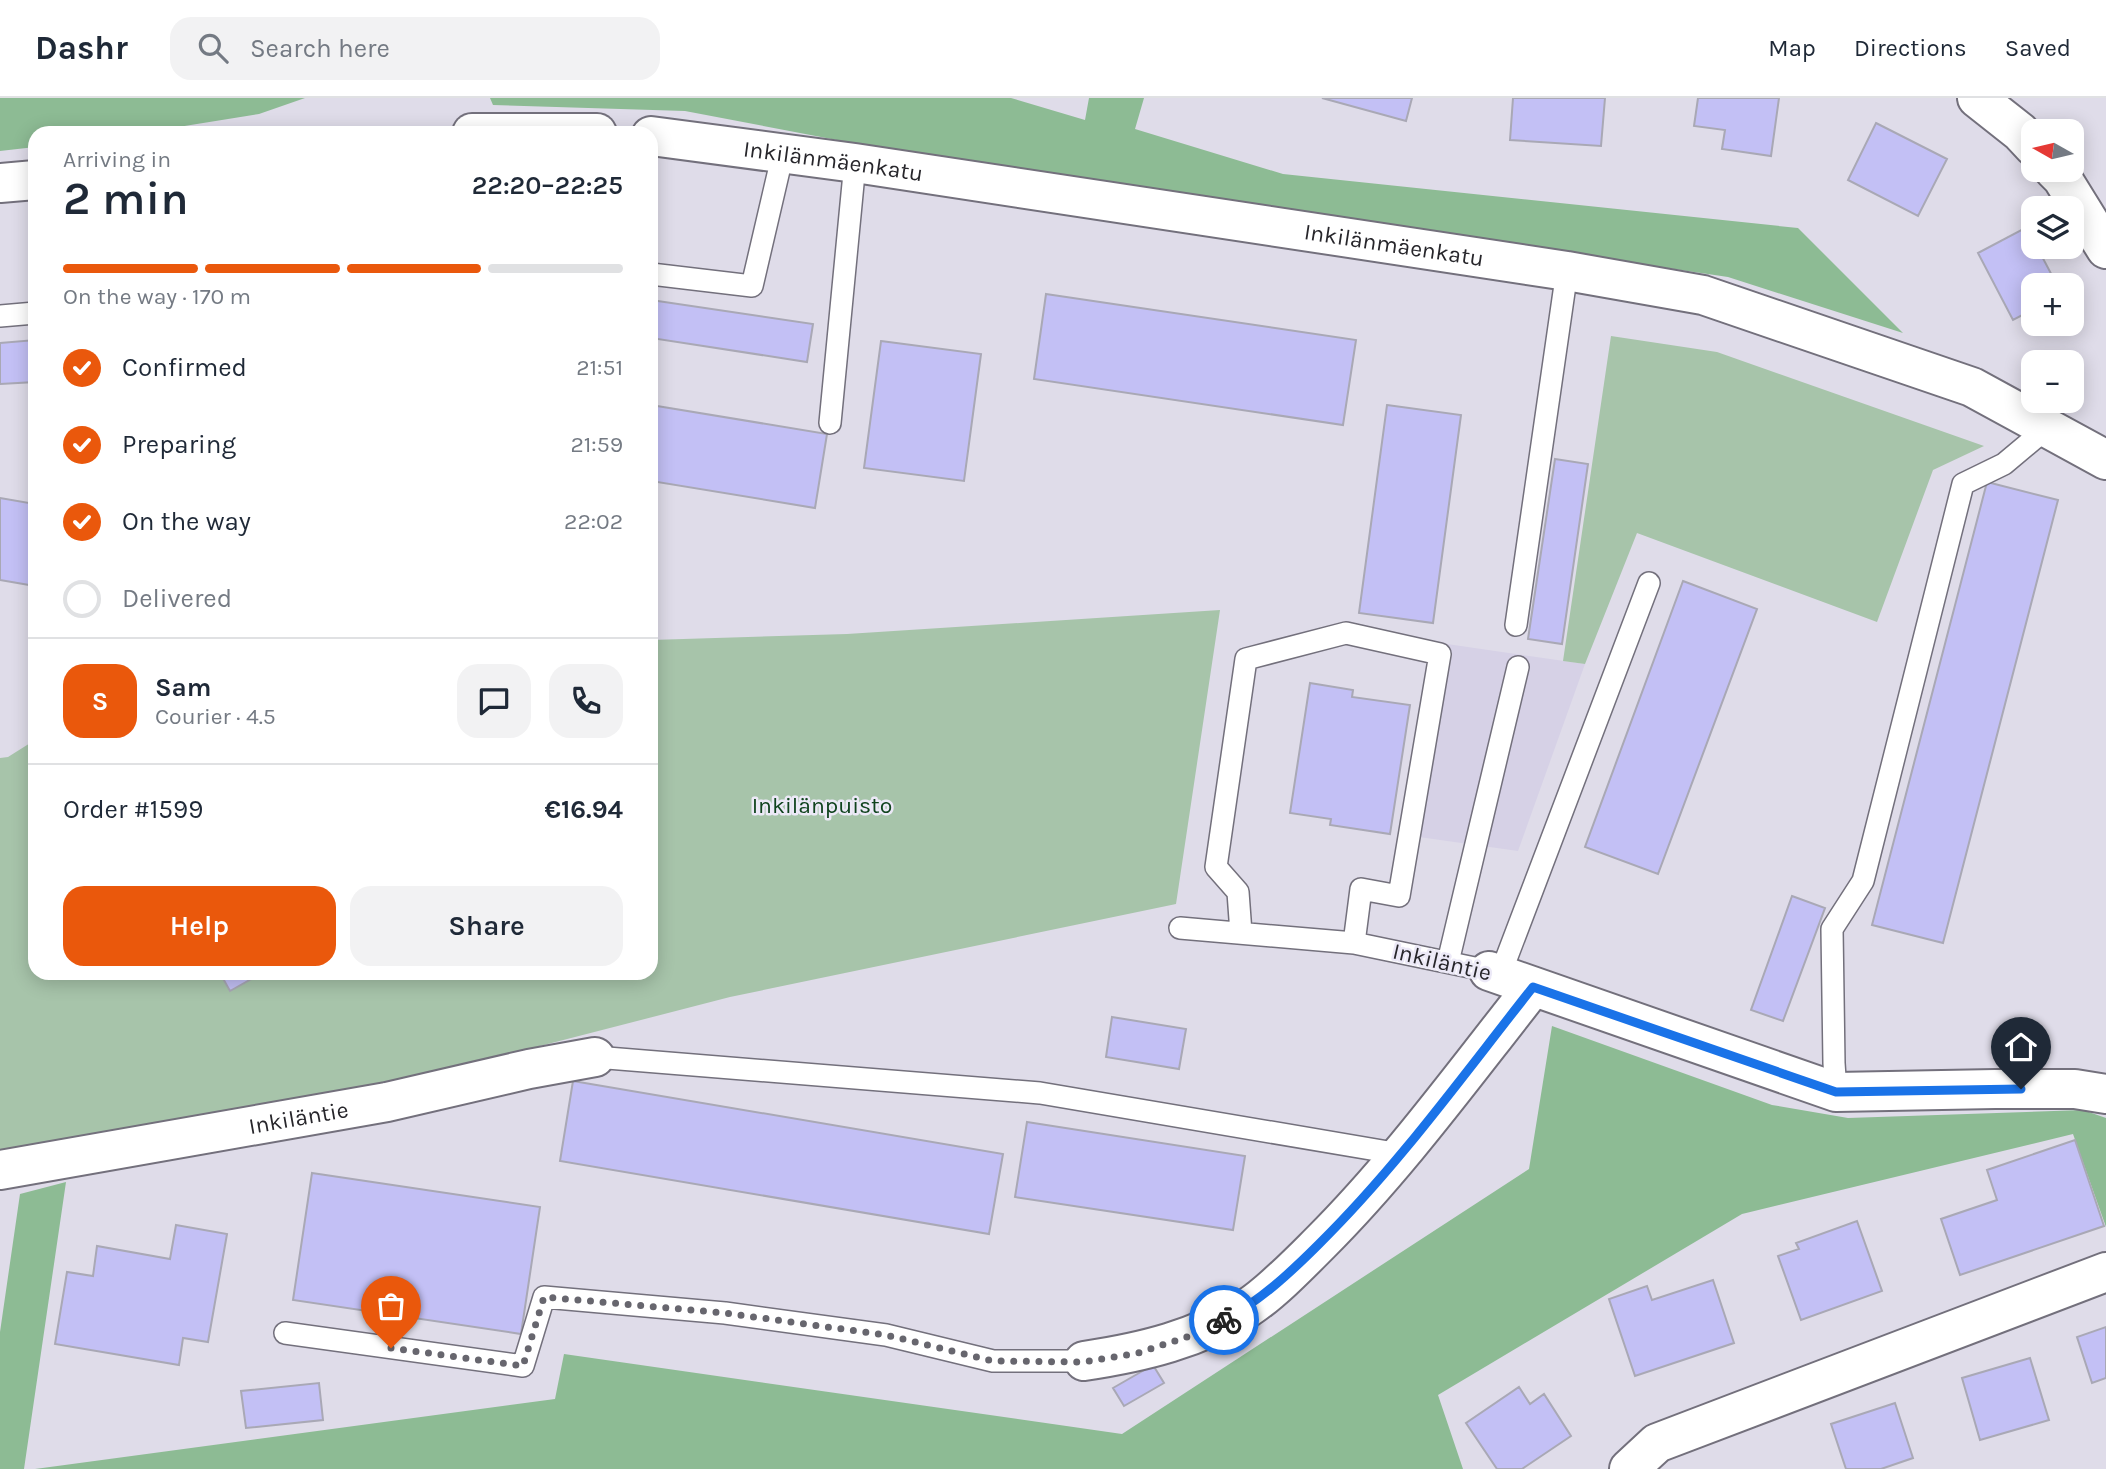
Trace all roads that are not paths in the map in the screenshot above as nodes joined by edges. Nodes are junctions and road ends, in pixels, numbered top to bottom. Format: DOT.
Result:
graph roads {
  1 [pos="1977,98"];
  2 [pos="2021,133"];
  3 [pos="658,137"];
  4 [pos="783,153"];
  5 [pos="855,163"];
  6 [pos="28,181"];
  7 [pos="2064,182"];
  8 [pos="0,183"];
  9 [pos="2106,249"];
  10 [pos="1567,271"];
  11 [pos="658,275"];
  12 [pos="28,314"];
  13 [pos="0,316"];
  14 [pos="830,423"];
  15 [pos="2047,428"];
  16 [pos="2105,455"];
  17 [pos="1649,583"];
  18 [pos="1516,625"];
  19 [pos="1518,667"];
  20 [pos="1180,928"];
  21 [pos="1241,933"];
  22 [pos="1353,943"];
  23 [pos="1448,962"];
  24 [pos="1507,977"];
  25 [pos="595,1057"];
  26 [pos="1836,1092"];
  27 [pos="2106,1094"];
  28 [pos="1401,1154"];
  29 [pos="0,1170"];
  30 [pos="2106,1272"];
  31 [pos="285,1333"];
  32 [pos="1084,1362"];
  33 [pos="1629,1469"];
  1 -- 2 [label="street"];
  3 -- 4 [label="street, Inkilänmäenkatu"];
  4 -- 5 [label="street, Inkilänmäenkatu"];
  4 -- 11 [label="lane"];
  5 -- 10 [label="street, Inkilänmäenkatu"];
  5 -- 14 [label="lane"];
  6 -- 8 [label="street"];
  7 -- 9 [label="street"];
  10 -- 15 [label="street, Inkilänmäenkatu"];
  10 -- 18 [label="lane"];
  12 -- 13 [label="lane"];
  15 -- 16 [label="street, Inkilänmäenkatu"];
  15 -- 26 [label="lane"];
  17 -- 24 [label="lane"];
  19 -- 23 [label="lane"];
  20 -- 21 [label="lane, Inkiläntie"];
  21 -- 22 [label="lane, Inkiläntie"];
  21 -- 22 [label="lane"];
  22 -- 23 [label="lane, Inkiläntie"];
  23 -- 24 [label="lane, Inkiläntie"];
  24 -- 26 [label="street, Inkiläntie"];
  24 -- 28 [label="street"];
  25 -- 28 [label="lane"];
  25 -- 29 [label="street, Inkiläntie"];
  26 -- 27 [label="street, Inkiläntie"];
  28 -- 32 [label="street"];
  30 -- 33 [label="street"];
  31 -- 32 [label="lane"];
}
